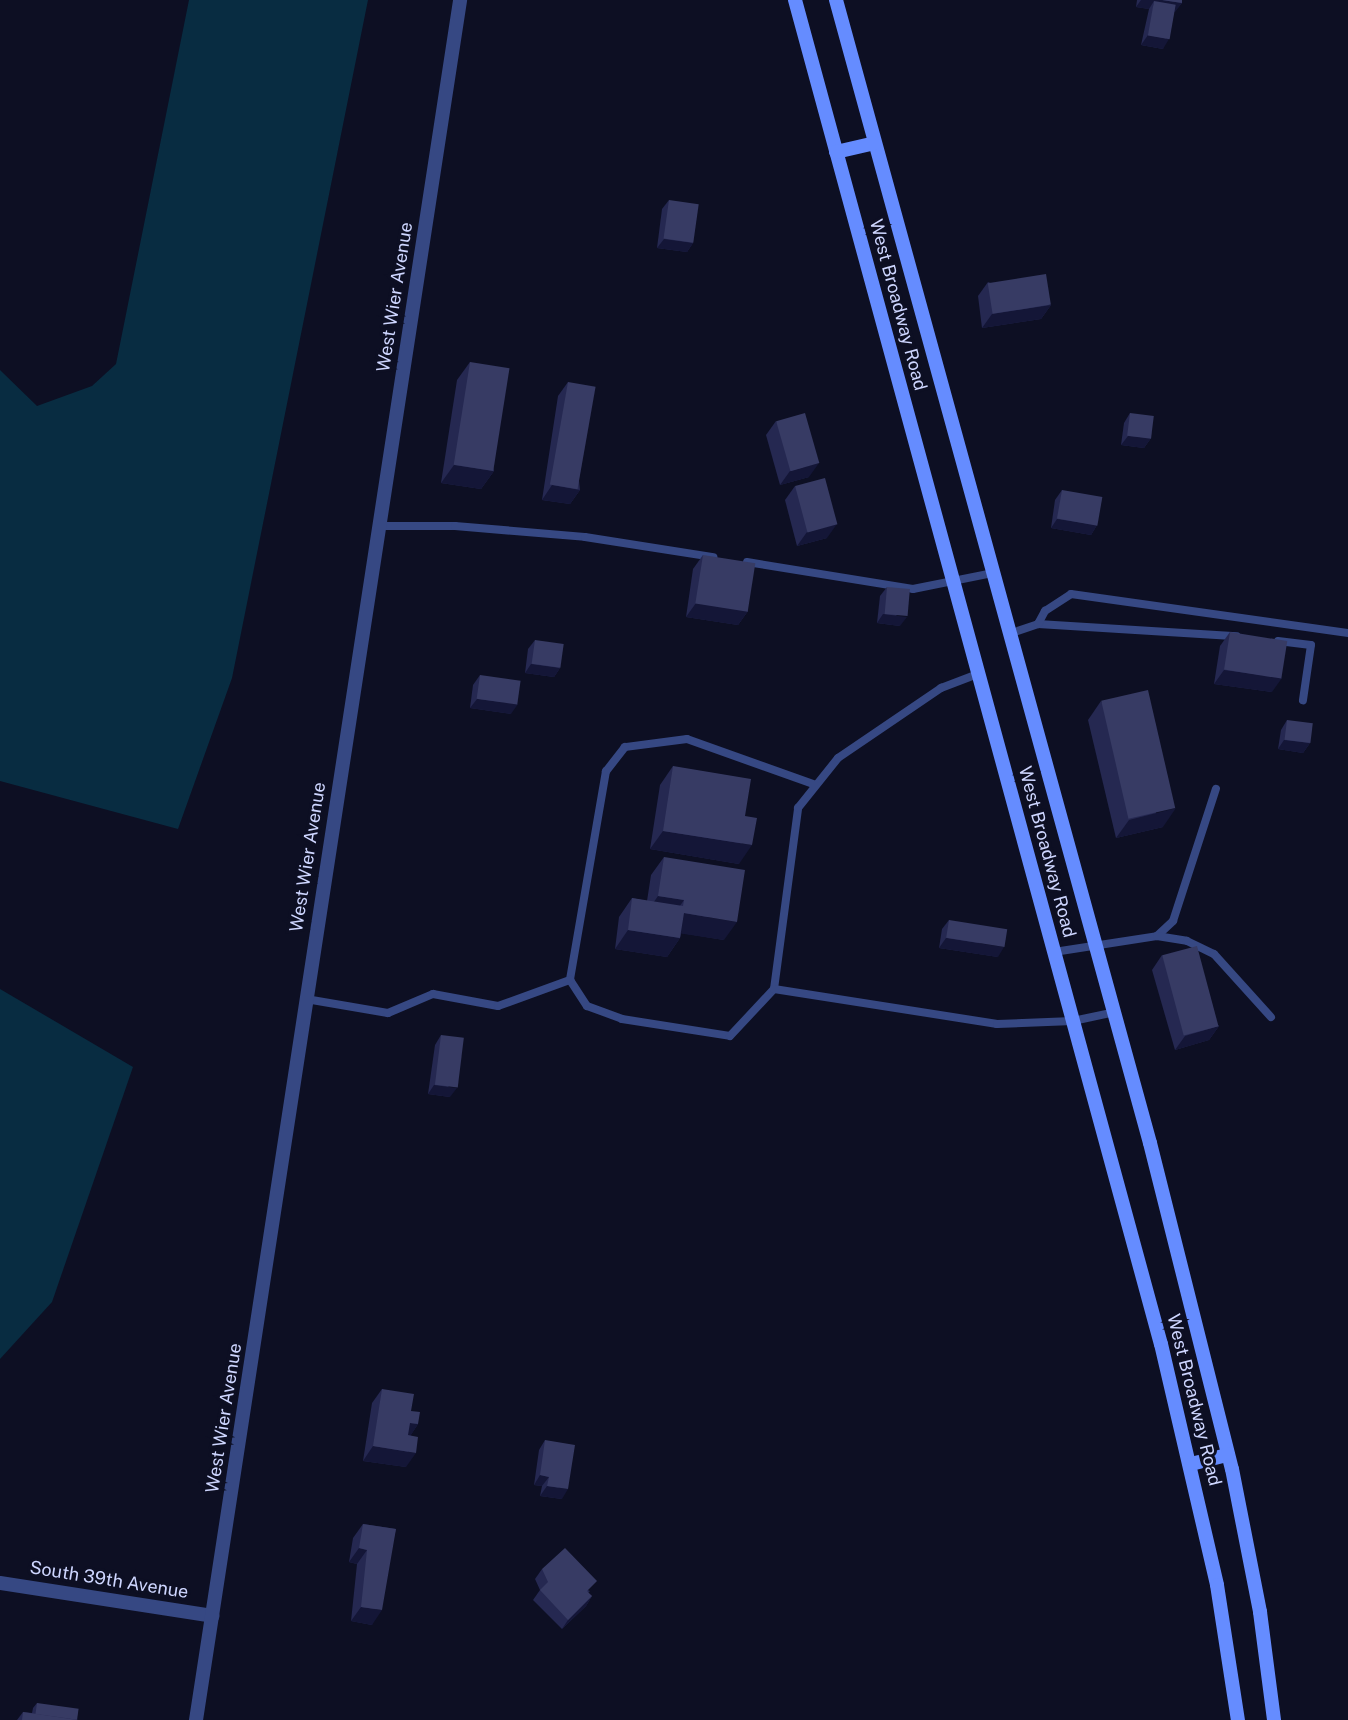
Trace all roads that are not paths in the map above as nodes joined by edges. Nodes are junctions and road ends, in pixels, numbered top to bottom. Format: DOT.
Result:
graph roads {
  1 [pos="460,0"];
  2 [pos="795,0"];
  3 [pos="835,0"];
  4 [pos="874,143"];
  5 [pos="836,152"];
  6 [pos="379,526"];
  7 [pos="723,559"];
  8 [pos="737,561"];
  9 [pos="993,573"];
  10 [pos="953,581"];
  11 [pos="1038,624"];
  12 [pos="1348,633"];
  13 [pos="1009,634"];
  14 [pos="1248,638"];
  15 [pos="1261,639"];
  16 [pos="978,674"];
  17 [pos="1303,700"];
  18 [pos="816,785"];
  19 [pos="1216,789"];
  20 [pos="1157,936"];
  21 [pos="1093,945"];
  22 [pos="1054,952"];
  23 [pos="570,980"];
  24 [pos="774,989"];
  25 [pos="306,999"];
  26 [pos="1111,1013"];
  27 [pos="1271,1017"];
  28 [pos="1073,1021"];
  29 [pos="1228,1455"];
  30 [pos="1191,1464"];
  31 [pos="0,1583"];
  32 [pos="212,1616"];
  33 [pos="196,1720"];
  34 [pos="1238,1720"];
  35 [pos="1274,1720"];
  1 -- 6 [label="street, West Wier Avenue"];
  2 -- 5 [label="main road, West Broadway Road"];
  3 -- 4 [label="main road, West Broadway Road"];
  4 -- 5 [label="main road"];
  4 -- 9 [label="main road, West Broadway Road"];
  5 -- 10 [label="main road, West Broadway Road"];
  6 -- 7 [label="lane"];
  6 -- 25 [label="street, West Wier Avenue"];
  8 -- 10 [label="lane"];
  9 -- 10 [label="lane"];
  9 -- 13 [label="main road, West Broadway Road"];
  10 -- 16 [label="main road, West Broadway Road"];
  11 -- 12 [label="lane"];
  11 -- 13 [label="lane"];
  11 -- 14 [label="lane"];
  13 -- 21 [label="main road, West Broadway Road"];
  15 -- 17 [label="lane"];
  16 -- 18 [label="lane"];
  16 -- 22 [label="main road, West Broadway Road"];
  18 -- 23 [label="lane"];
  18 -- 24 [label="lane"];
  19 -- 20 [label="lane"];
  20 -- 21 [label="lane"];
  20 -- 27 [label="lane"];
  21 -- 22 [label="lane"];
  21 -- 26 [label="main road, West Broadway Road"];
  22 -- 28 [label="main road, West Broadway Road"];
  23 -- 24 [label="lane"];
  23 -- 25 [label="lane"];
  24 -- 28 [label="lane"];
  25 -- 32 [label="street, West Wier Avenue"];
  26 -- 28 [label="lane"];
  26 -- 29 [label="main road, West Broadway Road"];
  28 -- 30 [label="main road, West Broadway Road"];
  29 -- 30 [label="main road"];
  29 -- 35 [label="main road, West Broadway Road"];
  30 -- 34 [label="main road, West Broadway Road"];
  31 -- 32 [label="street, South 39th Avenue"];
  32 -- 33 [label="street, West Wier Avenue"];
}
